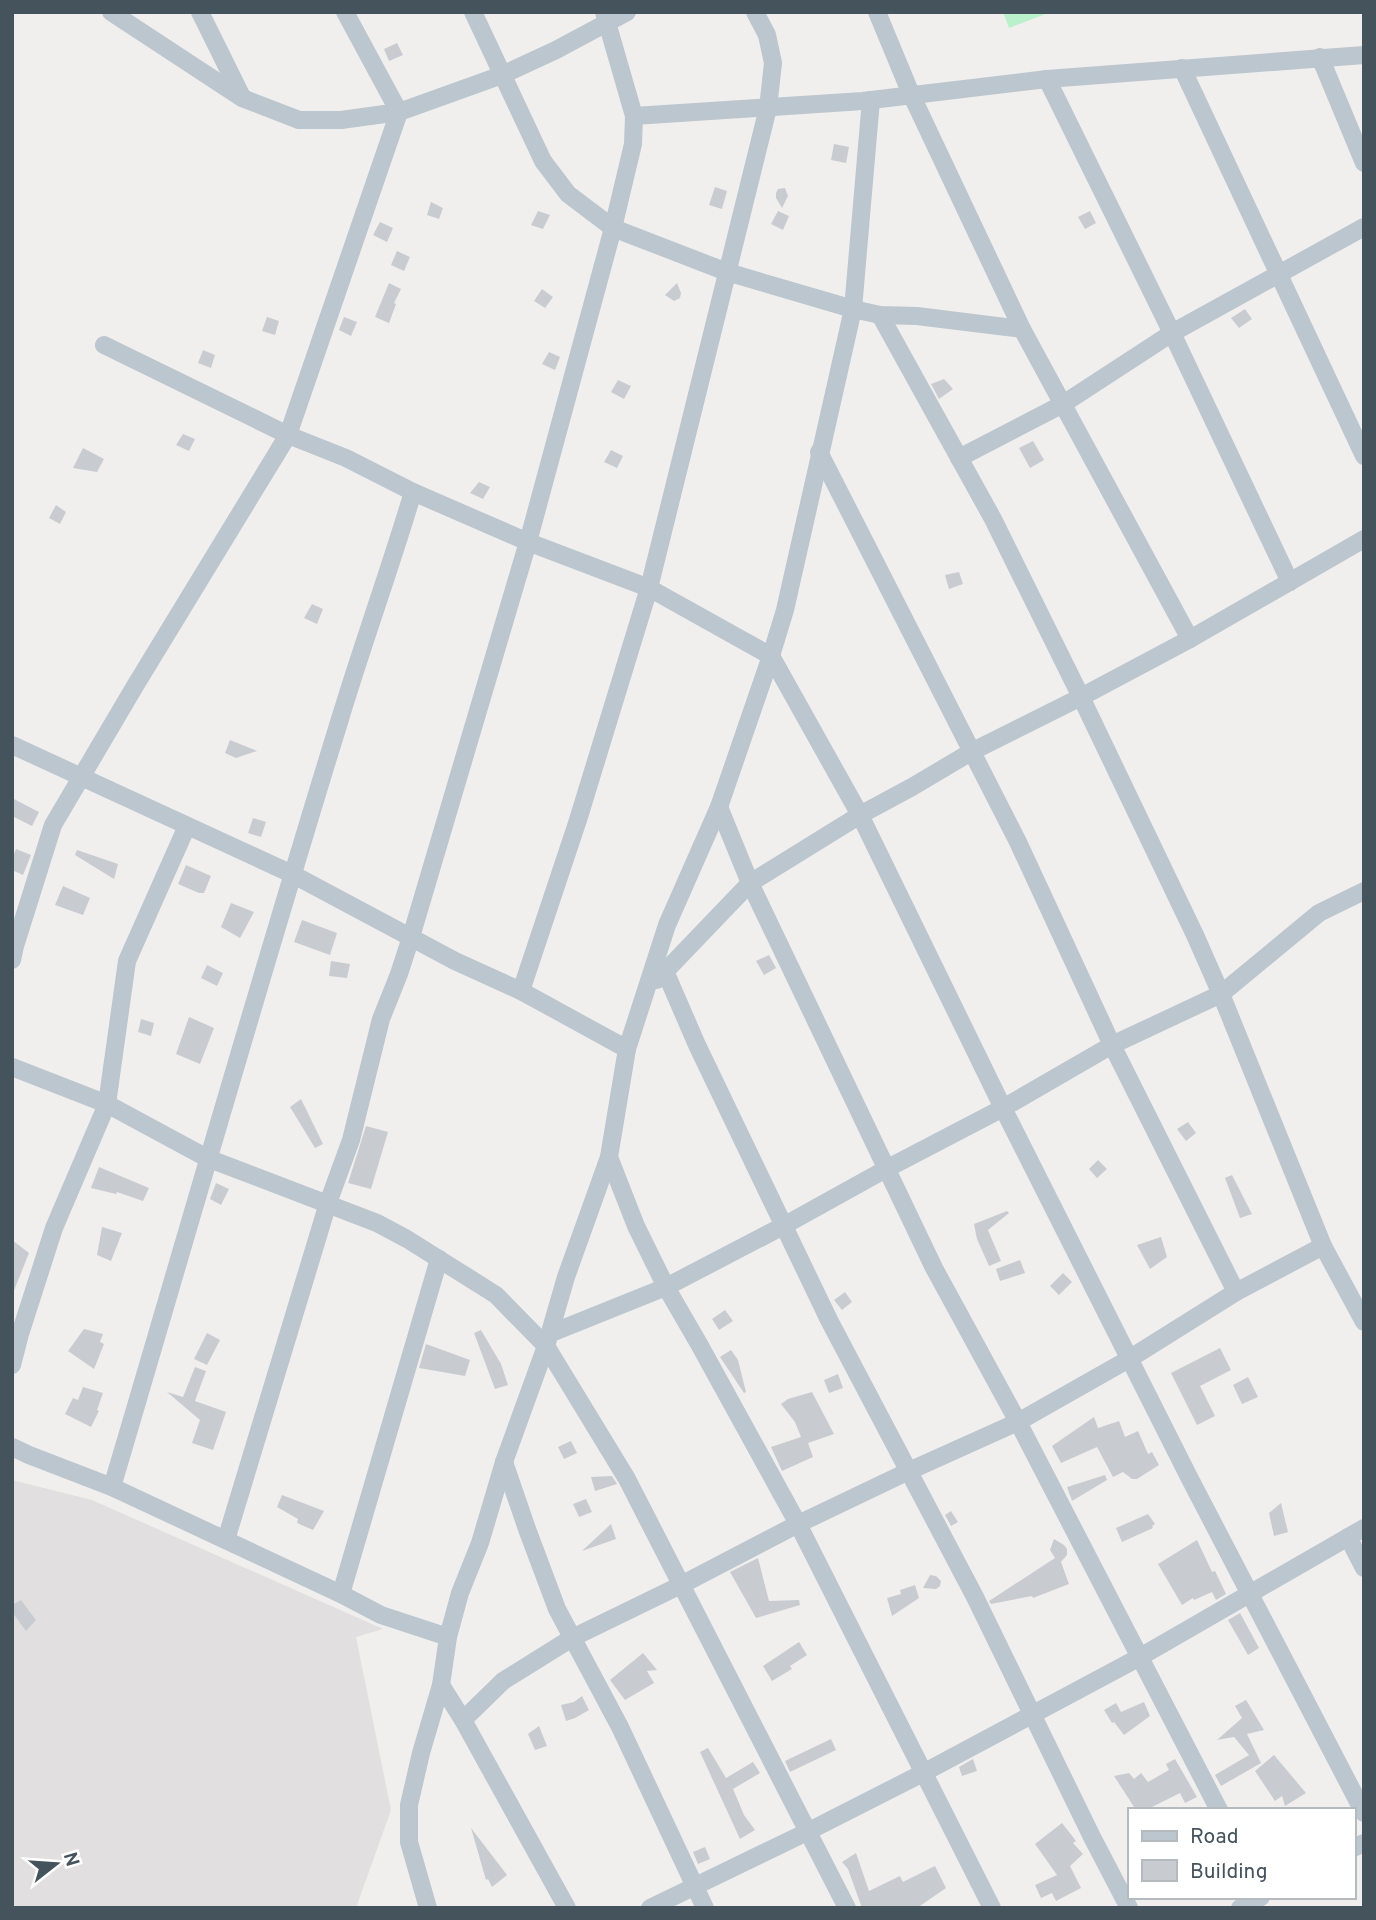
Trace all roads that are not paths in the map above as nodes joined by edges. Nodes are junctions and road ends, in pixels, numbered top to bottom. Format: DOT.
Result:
graph roads {
  1 [pos="111,12"];
  2 [pos="200,12"];
  3 [pos="345,12"];
  4 [pos="473,12"];
  5 [pos="627,12"];
  6 [pos="755,12"];
  7 [pos="877,12"];
  8 [pos="606,17"];
  9 [pos="1364,55"];
  10 [pos="1320,57"];
  11 [pos="1182,68"];
  12 [pos="502,75"];
  13 [pos="1047,79"];
  14 [pos="911,94"];
  15 [pos="242,98"];
  16 [pos="871,100"];
  17 [pos="768,108"];
  18 [pos="399,112"];
  19 [pos="634,116"];
  20 [pos="1364,163"];
  21 [pos="1364,227"];
  22 [pos="613,228"];
  23 [pos="727,272"];
  24 [pos="1279,275"];
  25 [pos="853,309"];
  26 [pos="880,315"];
  27 [pos="1022,329"];
  28 [pos="1172,332"];
  29 [pos="104,345"];
  30 [pos="1063,404"];
  31 [pos="288,435"];
  32 [pos="819,452"];
  33 [pos="1364,456"];
  34 [pos="959,458"];
  35 [pos="413,492"];
  36 [pos="1364,539"];
  37 [pos="528,542"];
  38 [pos="1290,582"];
  39 [pos="649,588"];
  40 [pos="1190,639"];
  41 [pos="771,656"];
  42 [pos="1081,697"];
  43 [pos="12,745"];
  44 [pos="971,752"];
  45 [pos="82,778"];
  46 [pos="719,807"];
  47 [pos="860,815"];
  48 [pos="187,826"];
  49 [pos="292,874"];
  50 [pos="750,883"];
  51 [pos="1364,891"];
  52 [pos="411,937"];
  53 [pos="12,960"];
  54 [pos="665,971"];
  55 [pos="647,990"];
  56 [pos="521,991"];
  57 [pos="1221,994"];
  58 [pos="1112,1045"];
  59 [pos="627,1049"];
  60 [pos="12,1067"];
  61 [pos="107,1104"];
  62 [pos="1003,1108"];
  63 [pos="610,1157"];
  64 [pos="207,1158"];
  65 [pos="886,1169"];
  66 [pos="328,1203"];
  67 [pos="785,1225"];
  68 [pos="1323,1246"];
  69 [pos="439,1259"];
  70 [pos="666,1287"];
  71 [pos="1236,1292"];
  72 [pos="1364,1322"];
  73 [pos="547,1340"];
  74 [pos="1129,1359"];
  75 [pos="12,1365"];
  76 [pos="1018,1422"];
  77 [pos="12,1447"];
  78 [pos="505,1462"];
  79 [pos="909,1471"];
  80 [pos="113,1487"];
  81 [pos="798,1524"];
  82 [pos="1356,1532"];
  83 [pos="226,1540"];
  84 [pos="1364,1568"];
  85 [pos="681,1585"];
  86 [pos="341,1594"];
  87 [pos="1248,1594"];
  88 [pos="448,1637"];
  89 [pos="572,1638"];
  90 [pos="1140,1657"];
  91 [pos="442,1685"];
  92 [pos="1031,1714"];
  93 [pos="463,1720"];
  94 [pos="923,1773"];
  95 [pos="1218,1808"];
  96 [pos="1364,1814"];
  97 [pos="807,1832"];
  98 [pos="694,1886"];
  99 [pos="1258,1899"];
  100 [pos="428,1908"];
  101 [pos="567,1908"];
  102 [pos="650,1908"];
  103 [pos="705,1908"];
  104 [pos="848,1908"];
  105 [pos="992,1908"];
  106 [pos="1129,1908"];
  107 [pos="1240,1908"];
  1 -- 15 [label="street"];
  2 -- 15 [label="street"];
  3 -- 18 [label="street"];
  4 -- 12 [label="street"];
  5 -- 8 [label="street"];
  6 -- 17 [label="street"];
  7 -- 14 [label="street"];
  8 -- 12 [label="street"];
  8 -- 19 [label="street"];
  9 -- 10 [label="street"];
  10 -- 11 [label="street"];
  10 -- 20 [label="street"];
  11 -- 13 [label="street"];
  11 -- 24 [label="street"];
  12 -- 18 [label="street"];
  12 -- 22 [label="street"];
  13 -- 14 [label="street"];
  13 -- 28 [label="street"];
  14 -- 16 [label="street"];
  14 -- 27 [label="street"];
  15 -- 18 [label="street"];
  16 -- 17 [label="street"];
  16 -- 25 [label="street"];
  17 -- 19 [label="street"];
  17 -- 23 [label="street"];
  18 -- 31 [label="street"];
  19 -- 22 [label="street"];
  21 -- 24 [label="street"];
  22 -- 23 [label="street"];
  22 -- 37 [label="street"];
  23 -- 25 [label="street"];
  23 -- 39 [label="street"];
  24 -- 28 [label="street"];
  24 -- 33 [label="street"];
  25 -- 26 [label="street"];
  25 -- 32 [label="street"];
  26 -- 27 [label="street"];
  26 -- 34 [label="street"];
  27 -- 30 [label="street"];
  28 -- 30 [label="street"];
  28 -- 38 [label="street"];
  29 -- 31 [label="street"];
  30 -- 34 [label="street"];
  30 -- 40 [label="street"];
  31 -- 35 [label="street"];
  31 -- 45 [label="street"];
  32 -- 41 [label="street"];
  32 -- 44 [label="street"];
  34 -- 42 [label="street"];
  35 -- 37 [label="street"];
  35 -- 49 [label="street"];
  36 -- 38 [label="street"];
  37 -- 39 [label="street"];
  37 -- 52 [label="street"];
  38 -- 40 [label="street"];
  39 -- 41 [label="street"];
  39 -- 56 [label="street"];
  40 -- 42 [label="street"];
  41 -- 46 [label="street"];
  41 -- 47 [label="street"];
  42 -- 44 [label="street"];
  42 -- 57 [label="street"];
  43 -- 45 [label="street"];
  44 -- 47 [label="street"];
  44 -- 58 [label="street"];
  45 -- 48 [label="street"];
  45 -- 53 [label="street"];
  46 -- 50 [label="street"];
  46 -- 55 [label="street"];
  47 -- 50 [label="street"];
  47 -- 62 [label="street"];
  48 -- 49 [label="street"];
  48 -- 61 [label="street"];
  49 -- 52 [label="street"];
  49 -- 64 [label="street"];
  50 -- 54 [label="street"];
  50 -- 65 [label="street"];
  51 -- 57 [label="street"];
  52 -- 56 [label="street"];
  52 -- 66 [label="street"];
  54 -- 55 [label="street"];
  54 -- 67 [label="street"];
  55 -- 59 [label="street"];
  56 -- 59 [label="street"];
  57 -- 58 [label="street"];
  57 -- 68 [label="street"];
  58 -- 62 [label="street"];
  58 -- 71 [label="street"];
  59 -- 63 [label="street"];
  60 -- 61 [label="street"];
  61 -- 64 [label="street"];
  61 -- 75 [label="street"];
  62 -- 65 [label="street"];
  62 -- 74 [label="street"];
  63 -- 70 [label="street"];
  63 -- 73 [label="street"];
  64 -- 66 [label="street"];
  64 -- 80 [label="street"];
  65 -- 67 [label="street"];
  65 -- 76 [label="street"];
  66 -- 69 [label="street"];
  66 -- 83 [label="street"];
  67 -- 70 [label="street"];
  67 -- 79 [label="street"];
  68 -- 71 [label="street"];
  68 -- 72 [label="street"];
  69 -- 73 [label="street"];
  69 -- 86 [label="street"];
  70 -- 73 [label="street"];
  70 -- 81 [label="street"];
  71 -- 74 [label="street"];
  73 -- 78 [label="street"];
  73 -- 85 [label="street"];
  74 -- 76 [label="street"];
  74 -- 87 [label="street"];
  76 -- 79 [label="street"];
  76 -- 90 [label="street"];
  77 -- 80 [label="street"];
  78 -- 88 [label="street"];
  78 -- 89 [label="street"];
  79 -- 81 [label="street"];
  79 -- 92 [label="street"];
  80 -- 83 [label="street"];
  81 -- 85 [label="street"];
  81 -- 94 [label="street"];
  82 -- 84 [label="street"];
  82 -- 87 [label="street"];
  83 -- 86 [label="street"];
  85 -- 89 [label="street"];
  85 -- 97 [label="street"];
  86 -- 88 [label="street"];
  87 -- 90 [label="street"];
  87 -- 96 [label="street"];
  88 -- 91 [label="street"];
  89 -- 93 [label="street"];
  89 -- 98 [label="street"];
  90 -- 92 [label="street"];
  90 -- 95 [label="street"];
  91 -- 93 [label="street"];
  91 -- 100 [label="street"];
  92 -- 94 [label="street"];
  92 -- 106 [label="street"];
  93 -- 101 [label="street"];
  94 -- 97 [label="street"];
  94 -- 105 [label="street"];
  97 -- 98 [label="street"];
  97 -- 104 [label="street"];
  98 -- 102 [label="street"];
  98 -- 103 [label="street"];
  99 -- 107 [label="street"];
}
